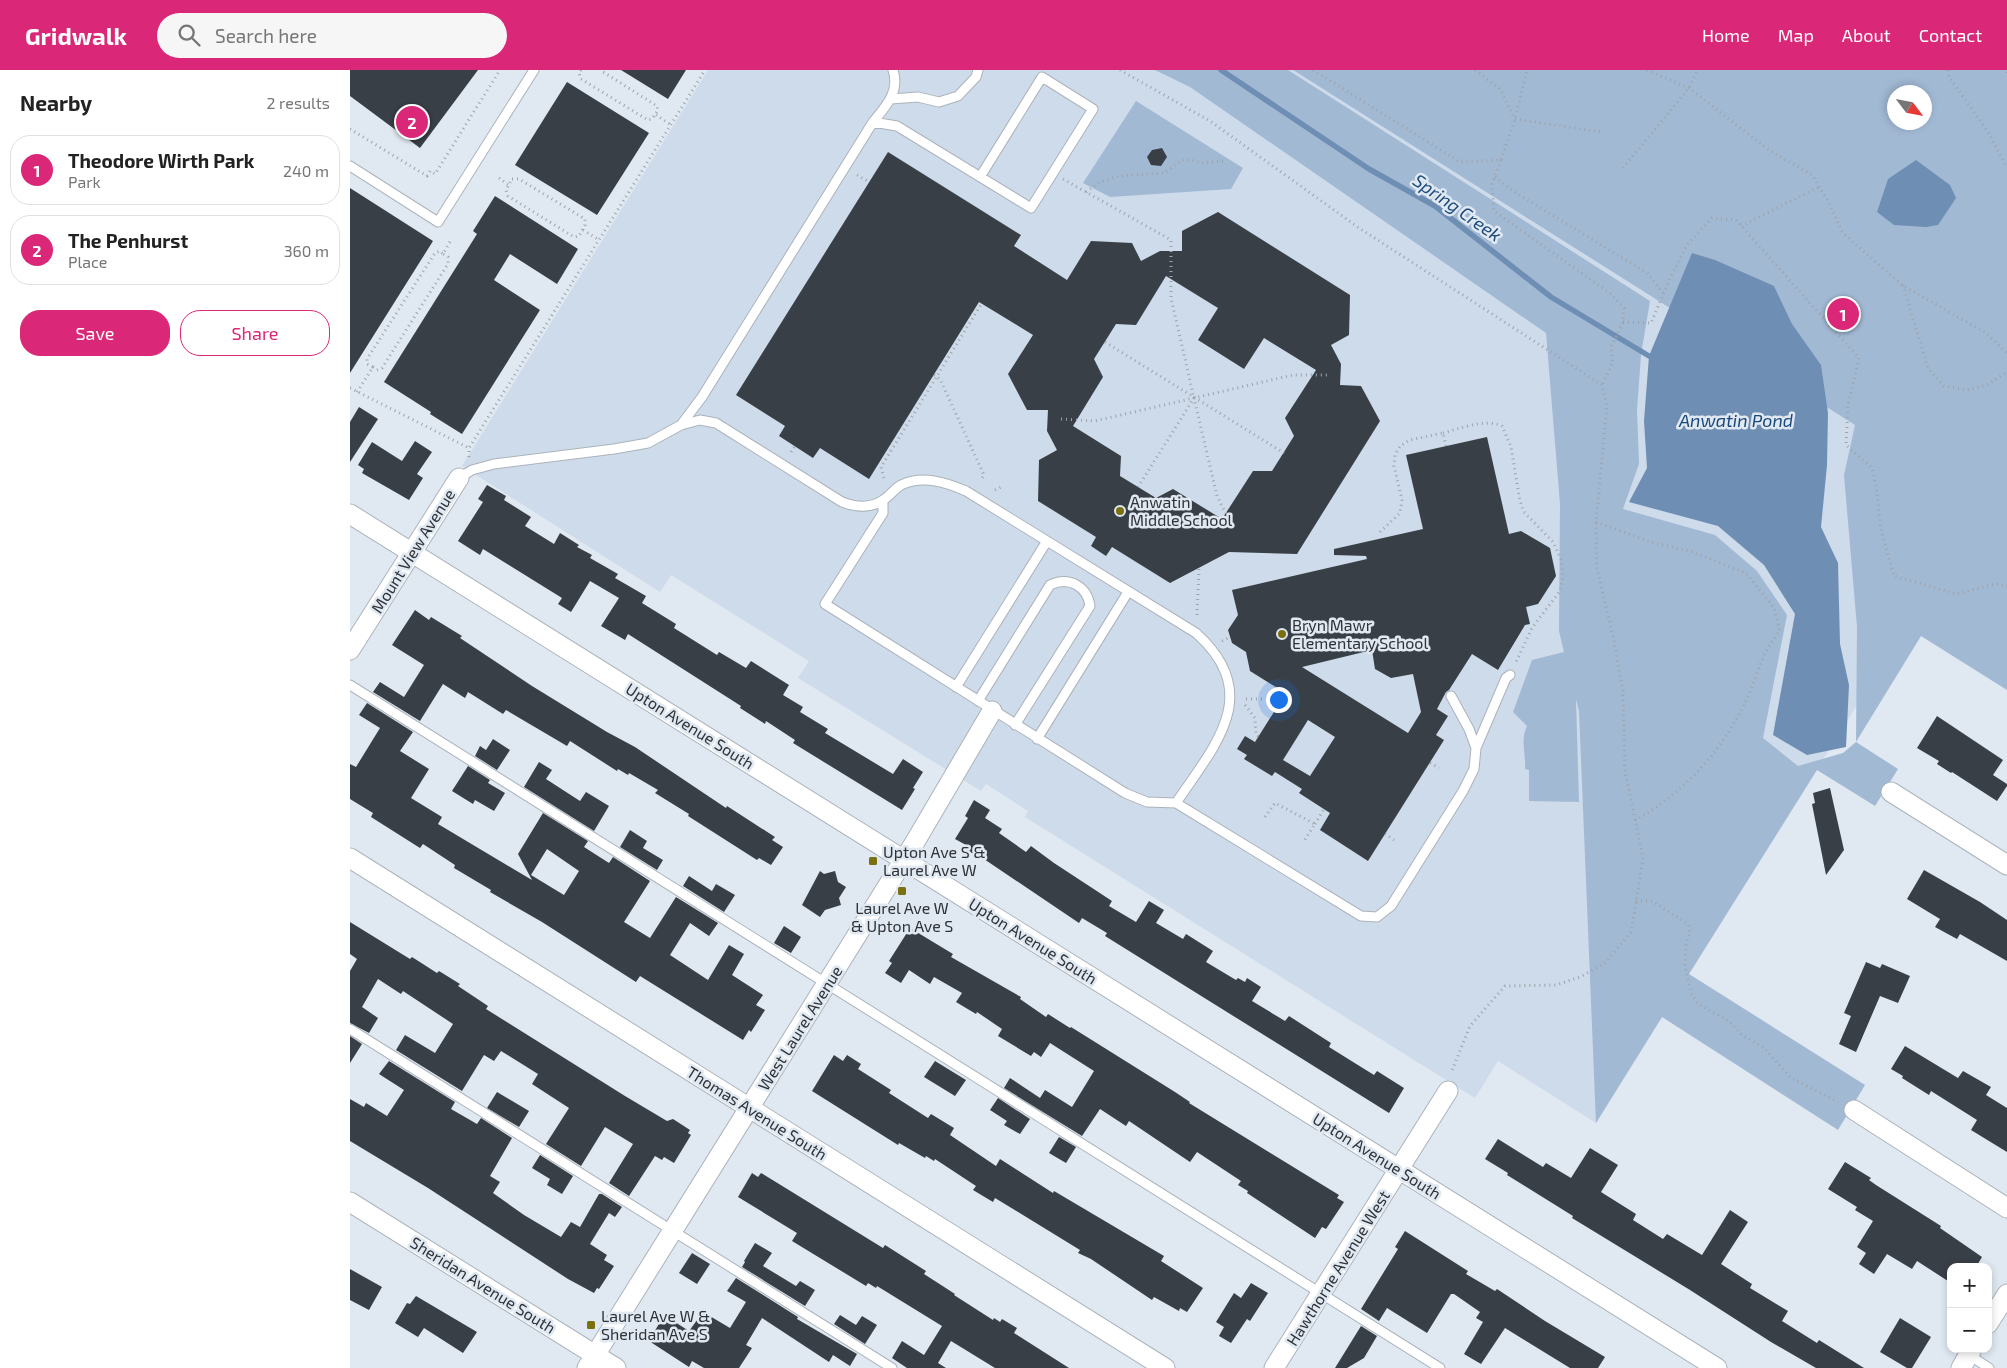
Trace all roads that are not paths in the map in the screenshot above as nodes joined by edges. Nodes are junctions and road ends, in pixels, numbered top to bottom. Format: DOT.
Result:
graph roads {
  1 [pos="534,70"];
  2 [pos="893,70"];
  3 [pos="978,70"];
  4 [pos="892,99"];
  5 [pos="873,122"];
  6 [pos="350,166"];
  7 [pos="980,177"];
  8 [pos="681,426"];
  9 [pos="459,478"];
  10 [pos="883,500"];
  11 [pos="350,514"];
  12 [pos="1047,541"];
  13 [pos="412,552"];
  14 [pos="1128,592"];
  15 [pos="350,650"];
  16 [pos="1510,675"];
  17 [pos="350,685"];
  18 [pos="956,687"];
  19 [pos="1451,696"];
  20 [pos="985,706"];
  21 [pos="1015,725"];
  22 [pos="1037,739"];
  23 [pos="1476,748"];
  24 [pos="1891,792"];
  25 [pos="1176,803"];
  26 [pos="350,858"];
  27 [pos="904,860"];
  28 [pos="2007,865"];
  29 [pos="827,983"];
  30 [pos="350,1029"];
  31 [pos="1448,1091"];
  32 [pos="750,1109"];
  33 [pos="1854,1110"];
  34 [pos="1400,1170"];
  35 [pos="350,1202"];
  36 [pos="2007,1208"];
  37 [pos="673,1232"];
  38 [pos="1322,1294"];
  39 [pos="2007,1294"];
  40 [pos="1992,1318"];
  41 [pos="1967,1357"];
  42 [pos="591,1361"];
  43 [pos="616,1368"];
  44 [pos="892,1368"];
  45 [pos="1165,1368"];
  46 [pos="1274,1368"];
  47 [pos="1440,1368"];
  48 [pos="1717,1368"];
  49 [pos="1989,1368"];
  1 -- 6 [label="lane"];
  2 -- 4 [label="lane"];
  3 -- 4 [label="lane"];
  4 -- 5 [label="lane"];
  5 -- 7 [label="lane"];
  5 -- 8 [label="lane"];
  7 -- 7 [label="lane"];
  8 -- 9 [label="lane"];
  8 -- 10 [label="lane"];
  9 -- 13 [label="street, Mount View Avenue"];
  10 -- 12 [label="lane"];
  10 -- 18 [label="lane"];
  11 -- 13 [label="street, Upton Avenue South"];
  12 -- 14 [label="lane"];
  12 -- 18 [label="lane"];
  13 -- 15 [label="street, Mount View Avenue"];
  13 -- 27 [label="street, Upton Avenue South"];
  14 -- 22 [label="lane"];
  14 -- 25 [label="lane"];
  16 -- 23 [label="lane"];
  17 -- 29 [label="lane"];
  18 -- 20 [label="lane"];
  19 -- 23 [label="lane"];
  20 -- 21 [label="lane"];
  20 -- 21 [label="lane"];
  20 -- 27 [label="street, West Laurel Avenue"];
  21 -- 22 [label="lane"];
  22 -- 25 [label="lane"];
  23 -- 25 [label="lane"];
  24 -- 28 [label="street"];
  26 -- 32 [label="street, Thomas Avenue South"];
  27 -- 29 [label="street, West Laurel Avenue"];
  27 -- 34 [label="street, Upton Avenue South"];
  29 -- 32 [label="street, West Laurel Avenue"];
  29 -- 38 [label="lane"];
  30 -- 37 [label="lane"];
  31 -- 34 [label="street, Hawthorne Avenue West"];
  32 -- 37 [label="street, West Laurel Avenue"];
  32 -- 45 [label="street, Thomas Avenue South"];
  33 -- 36 [label="street"];
  34 -- 38 [label="street, Hawthorne Avenue West"];
  34 -- 48 [label="street, Upton Avenue South"];
  35 -- 42 [label="street, Sheridan Avenue South"];
  37 -- 42 [label="street, West Laurel Avenue"];
  37 -- 44 [label="lane"];
  38 -- 46 [label="street, Hawthorne Avenue West"];
  38 -- 47 [label="lane"];
  39 -- 40 [label="street"];
  41 -- 49 [label="lane"];
  42 -- 43 [label="street, Sheridan Avenue South"];
}
